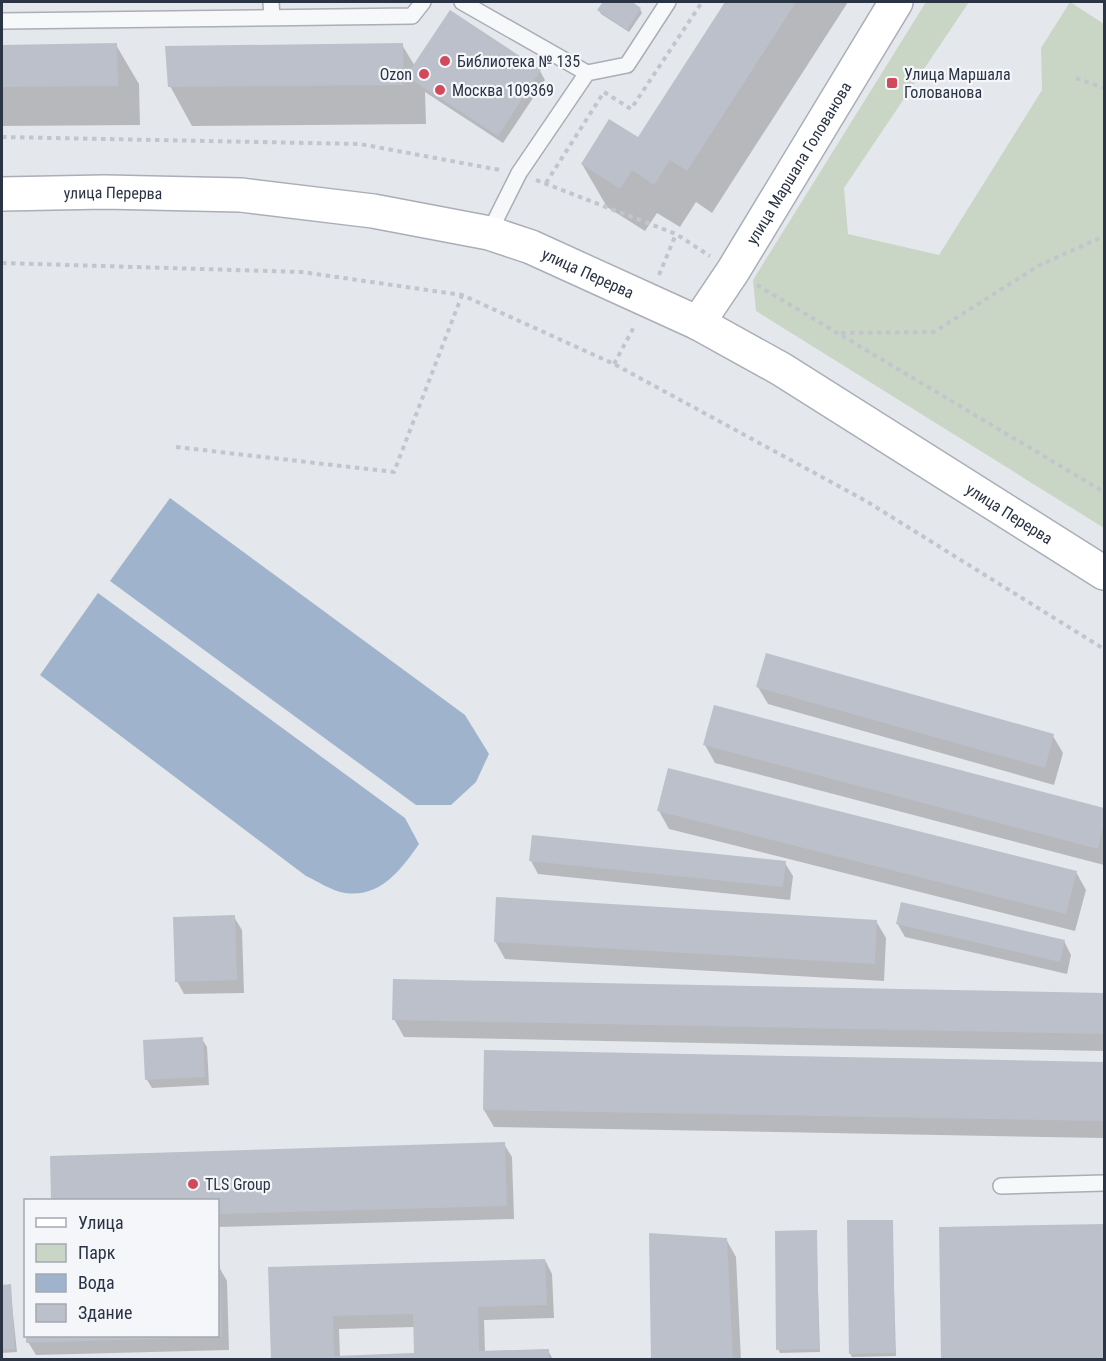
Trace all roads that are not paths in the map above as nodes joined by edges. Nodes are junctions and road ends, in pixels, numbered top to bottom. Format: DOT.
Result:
graph roads {
  1 [pos="271,2"];
  2 [pos="423,2"];
  3 [pos="462,2"];
  4 [pos="668,2"];
  5 [pos="896,2"];
  6 [pos="272,17"];
  7 [pos="2,21"];
  8 [pos="587,74"];
  9 [pos="2,194"];
  10 [pos="489,233"];
  11 [pos="698,323"];
  12 [pos="1104,573"];
  13 [pos="1104,1183"];
  14 [pos="1001,1186"];
  1 -- 6 [label="lane"];
  2 -- 6 [label="lane"];
  3 -- 8 [label="lane"];
  4 -- 8 [label="lane"];
  5 -- 11 [label="main road, улица Маршала Голованова"];
  6 -- 7 [label="lane"];
  8 -- 10 [label="lane"];
  9 -- 10 [label="main road, улица Перерва"];
  10 -- 11 [label="main road, улица Перерва"];
  11 -- 12 [label="main road, улица Перерва"];
  13 -- 14 [label="lane"];
}
